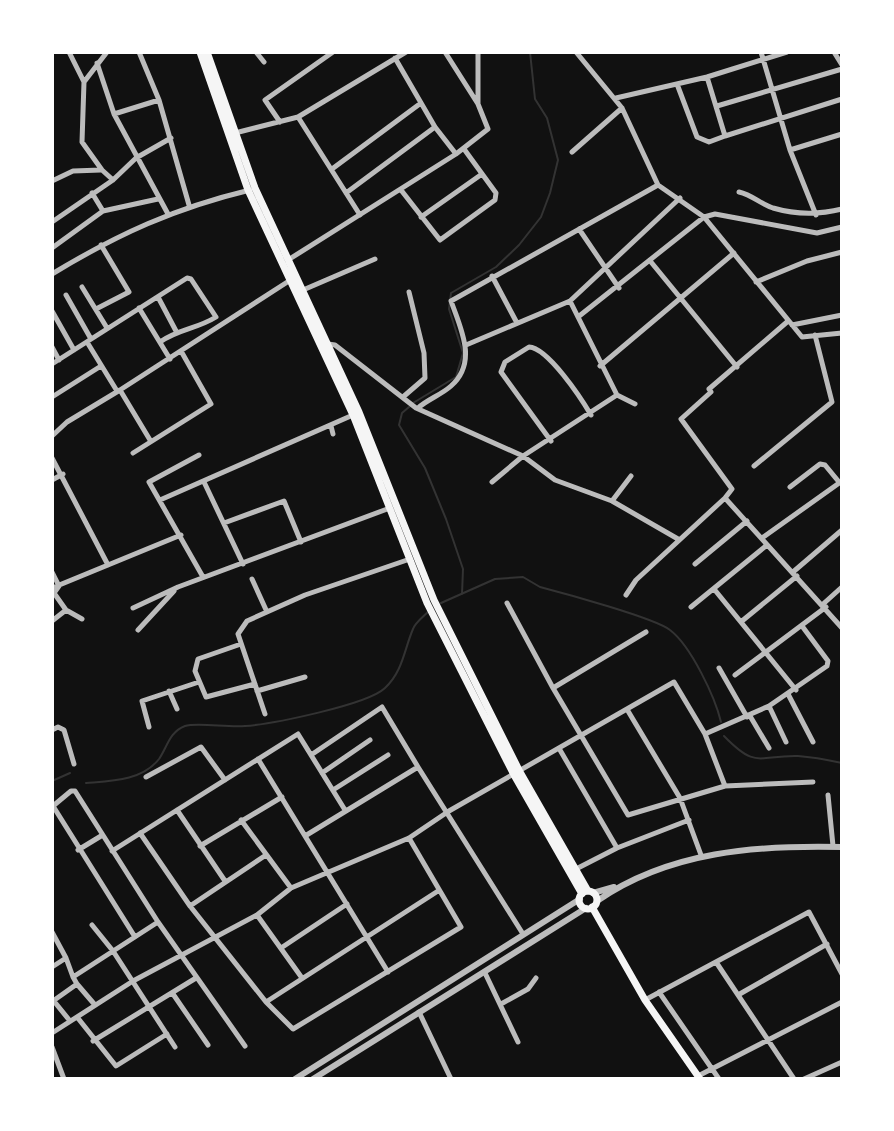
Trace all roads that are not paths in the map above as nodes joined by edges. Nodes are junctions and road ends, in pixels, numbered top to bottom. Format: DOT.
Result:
graph roads {
  1 [pos="69,52"];
  2 [pos="107,52"];
  3 [pos="139,52"];
  4 [pos="200,52"];
  5 [pos="207,52"];
  6 [pos="256,52"];
  7 [pos="333,52"];
  8 [pos="406,52"];
  9 [pos="445,52"];
  10 [pos="478,52"];
  11 [pos="576,52"];
  12 [pos="761,52"];
  13 [pos="787,52"];
  14 [pos="834,52"];
  15 [pos="395,58"];
  16 [pos="763,59"];
  17 [pos="264,62"];
  18 [pos="97,63"];
  19 [pos="841,63"];
  20 [pos="707,77"];
  21 [pos="84,82"];
  22 [pos="677,84"];
  23 [pos="773,90"];
  24 [pos="616,98"];
  25 [pos="842,99"];
  26 [pos="159,100"];
  27 [pos="421,103"];
  28 [pos="478,104"];
  29 [pos="717,106"];
  30 [pos="622,108"];
  31 [pos="114,114"];
  32 [pos="298,117"];
  33 [pos="782,120"];
  34 [pos="280,122"];
  35 [pos="435,127"];
  36 [pos="231,134"];
  37 [pos="842,134"];
  38 [pos="725,136"];
  39 [pos="171,138"];
  40 [pos="464,149"];
  41 [pos="790,150"];
  42 [pos="572,152"];
  43 [pos="456,154"];
  44 [pos="136,158"];
  45 [pos="332,169"];
  46 [pos="102,170"];
  47 [pos="482,174"];
  48 [pos="113,180"];
  49 [pos="52,181"];
  50 [pos="658,185"];
  51 [pos="251,189"];
  52 [pos="401,190"];
  53 [pos="739,192"];
  54 [pos="92,193"];
  55 [pos="346,193"];
  56 [pos="680,198"];
  57 [pos="158,199"];
  58 [pos="189,205"];
  59 [pos="842,209"];
  60 [pos="103,211"];
  61 [pos="168,214"];
  62 [pos="360,215"];
  63 [pos="816,215"];
  64 [pos="421,217"];
  65 [pos="704,217"];
  66 [pos="52,222"];
  67 [pos="842,227"];
  68 [pos="579,229"];
  69 [pos="101,245"];
  70 [pos="52,248"];
  71 [pos="842,252"];
  72 [pos="734,253"];
  73 [pos="375,259"];
  74 [pos="288,260"];
  75 [pos="651,262"];
  76 [pos="603,268"];
  77 [pos="52,274"];
  78 [pos="492,276"];
  79 [pos="293,279"];
  80 [pos="756,282"];
  81 [pos="82,287"];
  82 [pos="619,288"];
  83 [pos="303,290"];
  84 [pos="409,292"];
  85 [pos="66,295"];
  86 [pos="158,297"];
  87 [pos="682,298"];
  88 [pos="570,301"];
  89 [pos="139,308"];
  90 [pos="96,309"];
  91 [pos="52,311"];
  92 [pos="842,315"];
  93 [pos="216,317"];
  94 [pos="578,317"];
  95 [pos="517,323"];
  96 [pos="221,324"];
  97 [pos="789,324"];
  98 [pos="107,328"];
  99 [pos="176,331"];
  100 [pos="842,333"];
  101 [pos="815,335"];
  102 [pos="89,340"];
  103 [pos="160,342"];
  104 [pos="327,344"];
  105 [pos="466,345"];
  106 [pos="52,347"];
  107 [pos="74,350"];
  108 [pos="181,351"];
  109 [pos="170,359"];
  110 [pos="59,360"];
  111 [pos="52,364"];
  112 [pos="101,366"];
  113 [pos="600,366"];
  114 [pos="737,367"];
  115 [pos="119,390"];
  116 [pos="617,395"];
  117 [pos="52,397"];
  118 [pos="406,399"];
  119 [pos="635,404"];
  120 [pos="417,408"];
  121 [pos="356,414"];
  122 [pos="591,415"];
  123 [pos="331,426"];
  124 [pos="333,434"];
  125 [pos="52,436"];
  126 [pos="150,440"];
  127 [pos="551,441"];
  128 [pos="133,453"];
  129 [pos="199,455"];
  130 [pos="523,456"];
  131 [pos="52,458"];
  132 [pos="754,466"];
  133 [pos="63,474"];
  134 [pos="631,476"];
  135 [pos="52,480"];
  136 [pos="204,482"];
  137 [pos="492,482"];
  138 [pos="841,482"];
  139 [pos="790,487"];
  140 [pos="725,498"];
  141 [pos="160,500"];
  142 [pos="612,501"];
  143 [pos="392,507"];
  144 [pos="747,521"];
  145 [pos="224,523"];
  146 [pos="842,530"];
  147 [pos="181,535"];
  148 [pos="762,538"];
  149 [pos="678,539"];
  150 [pos="301,542"];
  151 [pos="767,545"];
  152 [pos="412,559"];
  153 [pos="243,564"];
  154 [pos="695,564"];
  155 [pos="108,565"];
  156 [pos="52,572"];
  157 [pos="795,574"];
  158 [pos="203,577"];
  159 [pos="252,579"];
  160 [pos="56,587"];
  161 [pos="178,587"];
  162 [pos="842,587"];
  163 [pos="714,589"];
  164 [pos="626,595"];
  165 [pos="507,603"];
  166 [pos="824,606"];
  167 [pos="691,607"];
  168 [pos="133,608"];
  169 [pos="66,610"];
  170 [pos="267,612"];
  171 [pos="82,619"];
  172 [pos="52,621"];
  173 [pos="742,622"];
  174 [pos="802,626"];
  175 [pos="842,628"];
  176 [pos="138,630"];
  177 [pos="646,632"];
  178 [pos="241,644"];
  179 [pos="767,654"];
  180 [pos="719,668"];
  181 [pos="735,675"];
  182 [pos="305,677"];
  183 [pos="199,682"];
  184 [pos="256,688"];
  185 [pos="553,688"];
  186 [pos="796,690"];
  187 [pos="169,691"];
  188 [pos="788,694"];
  189 [pos="769,706"];
  190 [pos="177,709"];
  191 [pos="628,711"];
  192 [pos="265,714"];
  193 [pos="748,717"];
  194 [pos="149,727"];
  195 [pos="52,730"];
  196 [pos="705,734"];
  197 [pos="582,737"];
  198 [pos="370,740"];
  199 [pos="786,742"];
  200 [pos="813,742"];
  201 [pos="769,748"];
  202 [pos="560,750"];
  203 [pos="311,755"];
  204 [pos="388,755"];
  205 [pos="258,759"];
  206 [pos="74,764"];
  207 [pos="418,767"];
  208 [pos="322,773"];
  209 [pos="517,774"];
  210 [pos="146,777"];
  211 [pos="225,780"];
  212 [pos="813,782"];
  213 [pos="725,786"];
  214 [pos="333,790"];
  215 [pos="828,795"];
  216 [pos="282,797"];
  217 [pos="680,798"];
  218 [pos="177,810"];
  219 [pos="345,810"];
  220 [pos="449,811"];
  221 [pos="241,820"];
  222 [pos="689,820"];
  223 [pos="140,833"];
  224 [pos="101,836"];
  225 [pos="305,836"];
  226 [pos="409,838"];
  227 [pos="200,846"];
  228 [pos="833,846"];
  229 [pos="842,847"];
  230 [pos="617,848"];
  231 [pos="78,850"];
  232 [pos="112,851"];
  233 [pos="266,855"];
  234 [pos="701,855"];
  235 [pos="576,869"];
  236 [pos="329,873"];
  237 [pos="225,881"];
  238 [pos="291,888"];
  239 [pos="438,891"];
  240 [pos="588,899"];
  241 [pos="347,904"];
  242 [pos="190,906"];
  243 [pos="257,915"];
  244 [pos="158,922"];
  245 [pos="92,925"];
  246 [pos="52,932"];
  247 [pos="523,934"];
  248 [pos="366,935"];
  249 [pos="135,937"];
  250 [pos="215,938"];
  251 [pos="827,944"];
  252 [pos="281,948"];
  253 [pos="113,951"];
  254 [pos="182,955"];
  255 [pos="66,958"];
  256 [pos="716,962"];
  257 [pos="52,967"];
  258 [pos="388,972"];
  259 [pos="485,973"];
  260 [pos="842,974"];
  261 [pos="73,977"];
  262 [pos="196,978"];
  263 [pos="302,978"];
  264 [pos="536,978"];
  265 [pos="133,981"];
  266 [pos="77,984"];
  267 [pos="659,992"];
  268 [pos="173,994"];
  269 [pos="738,995"];
  270 [pos="53,1000"];
  271 [pos="645,1000"];
  272 [pos="266,1002"];
  273 [pos="842,1002"];
  274 [pos="501,1004"];
  275 [pos="95,1005"];
  276 [pos="150,1007"];
  277 [pos="419,1012"];
  278 [pos="77,1017"];
  279 [pos="70,1021"];
  280 [pos="52,1033"];
  281 [pos="167,1034"];
  282 [pos="93,1041"];
  283 [pos="766,1041"];
  284 [pos="518,1042"];
  285 [pos="208,1045"];
  286 [pos="245,1046"];
  287 [pos="52,1047"];
  288 [pos="175,1047"];
  289 [pos="842,1062"];
  290 [pos="322,1063"];
  291 [pos="314,1067"];
  292 [pos="713,1067"];
  293 [pos="327,1071"];
  294 [pos="699,1077"];
  295 [pos="307,1078"];
  296 [pos="64,1079"];
  297 [pos="333,1079"];
  298 [pos="451,1079"];
  299 [pos="719,1079"];
  300 [pos="794,1079"];
  301 [pos="804,1079"];
  1 -- 21 [label="street"];
  2 -- 18 [label="street"];
  3 -- 26 [label="street"];
  4 -- 36 [label="main road"];
  5 -- 36 [label="main road"];
  6 -- 17 [label="street"];
  7 -- 34 [label="street"];
  8 -- 15 [label="street"];
  9 -- 28 [label="street"];
  10 -- 28 [label="street"];
  11 -- 24 [label="street"];
  12 -- 16 [label="street"];
  13 -- 16 [label="street"];
  14 -- 19 [label="street"];
  15 -- 27 [label="street"];
  15 -- 32 [label="street"];
  16 -- 20 [label="street"];
  16 -- 23 [label="street"];
  18 -- 21 [label="street"];
  18 -- 31 [label="street"];
  19 -- 23 [label="street"];
  20 -- 22 [label="street"];
  20 -- 29 [label="street"];
  21 -- 46 [label="street"];
  22 -- 24 [label="street"];
  22 -- 38 [label="street"];
  23 -- 29 [label="street"];
  23 -- 33 [label="street"];
  24 -- 30 [label="street"];
  25 -- 33 [label="street"];
  26 -- 31 [label="street"];
  26 -- 39 [label="street"];
  27 -- 35 [label="street"];
  27 -- 45 [label="street"];
  28 -- 40 [label="street"];
  29 -- 38 [label="street"];
  30 -- 42 [label="street"];
  30 -- 50 [label="street"];
  31 -- 44 [label="street"];
  32 -- 34 [label="street"];
  32 -- 45 [label="street"];
  33 -- 38 [label="street"];
  33 -- 41 [label="street"];
  34 -- 36 [label="street"];
  35 -- 43 [label="street"];
  35 -- 55 [label="street"];
  36 -- 51 [label="main road"];
  37 -- 41 [label="street"];
  39 -- 44 [label="street"];
  39 -- 58 [label="street"];
  40 -- 43 [label="street"];
  40 -- 47 [label="street"];
  41 -- 63 [label="street"];
  43 -- 52 [label="street"];
  44 -- 48 [label="street"];
  44 -- 57 [label="street"];
  45 -- 55 [label="street"];
  46 -- 48 [label="street"];
  46 -- 49 [label="street"];
  47 -- 64 [label="street"];
  47 -- 64 [label="street"];
  48 -- 54 [label="street"];
  50 -- 56 [label="street"];
  50 -- 68 [label="street"];
  51 -- 58 [label="street"];
  51 -- 74 [label="main road"];
  51 -- 79 [label="main road"];
  52 -- 62 [label="street"];
  52 -- 64 [label="street"];
  53 -- 63 [label="street"];
  54 -- 60 [label="street"];
  54 -- 66 [label="street"];
  55 -- 62 [label="street"];
  56 -- 65 [label="street"];
  56 -- 76 [label="street"];
  57 -- 60 [label="street"];
  57 -- 61 [label="street"];
  58 -- 61 [label="street"];
  59 -- 63 [label="street"];
  60 -- 70 [label="street"];
  61 -- 69 [label="street"];
  62 -- 74 [label="street"];
  65 -- 67 [label="street"];
  65 -- 72 [label="street"];
  65 -- 75 [label="street"];
  68 -- 76 [label="street"];
  68 -- 78 [label="street"];
  69 -- 77 [label="street"];
  69 -- 90 [label="street"];
  71 -- 80 [label="street"];
  72 -- 80 [label="street"];
  72 -- 87 [label="street"];
  73 -- 83 [label="street"];
  74 -- 79 [label="main road"];
  75 -- 82 [label="street"];
  75 -- 87 [label="street"];
  76 -- 82 [label="street"];
  76 -- 88 [label="street"];
  78 -- 95 [label="street"];
  78 -- 105 [label="street"];
  79 -- 83 [label="main road"];
  79 -- 96 [label="street"];
  79 -- 121 [label="main road"];
  80 -- 97 [label="street"];
  81 -- 90 [label="street"];
  82 -- 94 [label="street"];
  83 -- 104 [label="main road"];
  84 -- 118 [label="street"];
  85 -- 102 [label="street"];
  86 -- 89 [label="street"];
  86 -- 93 [label="street"];
  86 -- 99 [label="street"];
  87 -- 113 [label="street"];
  87 -- 114 [label="street"];
  88 -- 94 [label="street"];
  88 -- 95 [label="street"];
  89 -- 98 [label="street"];
  89 -- 103 [label="street"];
  90 -- 98 [label="street"];
  91 -- 107 [label="street"];
  92 -- 97 [label="street"];
  93 -- 96 [label="street"];
  93 -- 99 [label="street"];
  94 -- 113 [label="street"];
  95 -- 105 [label="street"];
  96 -- 108 [label="street"];
  97 -- 101 [label="street"];
  97 -- 114 [label="street"];
  98 -- 102 [label="street"];
  99 -- 103 [label="street"];
  100 -- 101 [label="street"];
  101 -- 132 [label="street"];
  102 -- 107 [label="street"];
  102 -- 112 [label="street"];
  103 -- 109 [label="street"];
  104 -- 118 [label="street"];
  104 -- 121 [label="main road"];
  105 -- 120 [label="street"];
  106 -- 110 [label="street"];
  107 -- 110 [label="street"];
  108 -- 109 [label="street"];
  108 -- 126 [label="street"];
  109 -- 115 [label="street"];
  110 -- 111 [label="street"];
  112 -- 115 [label="street"];
  112 -- 117 [label="street"];
  113 -- 116 [label="street"];
  114 -- 140 [label="street"];
  115 -- 125 [label="street"];
  115 -- 126 [label="street"];
  116 -- 119 [label="street"];
  116 -- 122 [label="street"];
  118 -- 120 [label="street"];
  120 -- 130 [label="street"];
  121 -- 123 [label="street"];
  121 -- 143 [label="main road"];
  122 -- 127 [label="street"];
  122 -- 127 [label="street"];
  123 -- 124 [label="street"];
  123 -- 136 [label="street"];
  126 -- 128 [label="street"];
  127 -- 130 [label="street"];
  129 -- 141 [label="street"];
  130 -- 137 [label="street"];
  130 -- 142 [label="street"];
  131 -- 133 [label="street"];
  133 -- 135 [label="street"];
  133 -- 155 [label="street"];
  134 -- 142 [label="street"];
  136 -- 141 [label="street"];
  136 -- 145 [label="street"];
  138 -- 139 [label="street"];
  138 -- 148 [label="street"];
  140 -- 144 [label="street"];
  140 -- 149 [label="street"];
  141 -- 147 [label="street"];
  142 -- 149 [label="street"];
  143 -- 150 [label="street"];
  143 -- 152 [label="main road"];
  144 -- 148 [label="street"];
  144 -- 154 [label="street"];
  145 -- 150 [label="street"];
  145 -- 153 [label="street"];
  146 -- 157 [label="street"];
  147 -- 155 [label="street"];
  147 -- 158 [label="street"];
  148 -- 151 [label="street"];
  149 -- 164 [label="street"];
  150 -- 153 [label="street"];
  151 -- 157 [label="street"];
  151 -- 163 [label="street"];
  152 -- 170 [label="street"];
  152 -- 209 [label="main road"];
  153 -- 158 [label="street"];
  155 -- 160 [label="street"];
  156 -- 160 [label="street"];
  157 -- 166 [label="street"];
  157 -- 173 [label="street"];
  158 -- 161 [label="street"];
  159 -- 170 [label="street"];
  160 -- 169 [label="street"];
  161 -- 168 [label="street"];
  161 -- 176 [label="street"];
  162 -- 166 [label="street"];
  163 -- 167 [label="street"];
  163 -- 173 [label="street"];
  165 -- 185 [label="street"];
  166 -- 174 [label="street"];
  166 -- 175 [label="street"];
  169 -- 171 [label="street"];
  169 -- 172 [label="street"];
  170 -- 178 [label="street"];
  173 -- 179 [label="street"];
  174 -- 179 [label="street"];
  174 -- 186 [label="street"];
  177 -- 185 [label="street"];
  178 -- 183 [label="street"];
  178 -- 184 [label="street"];
  179 -- 181 [label="street"];
  179 -- 186 [label="street"];
  180 -- 193 [label="street"];
  182 -- 184 [label="street"];
  183 -- 184 [label="street"];
  183 -- 187 [label="street"];
  184 -- 192 [label="street"];
  185 -- 197 [label="street"];
  186 -- 188 [label="street"];
  187 -- 190 [label="street"];
  187 -- 194 [label="street"];
  188 -- 189 [label="street"];
  188 -- 200 [label="street"];
  189 -- 193 [label="street"];
  189 -- 199 [label="street"];
  191 -- 196 [label="street"];
  191 -- 197 [label="street"];
  191 -- 217 [label="street"];
  193 -- 196 [label="street"];
  193 -- 201 [label="street"];
  195 -- 206 [label="street"];
  196 -- 213 [label="street"];
  197 -- 202 [label="street"];
  197 -- 217 [label="street"];
  198 -- 208 [label="street"];
  202 -- 209 [label="street"];
  202 -- 230 [label="street"];
  203 -- 205 [label="street"];
  203 -- 207 [label="street"];
  203 -- 208 [label="street"];
  204 -- 214 [label="street"];
  205 -- 211 [label="street"];
  205 -- 216 [label="street"];
  207 -- 219 [label="street"];
  207 -- 220 [label="street"];
  208 -- 214 [label="street"];
  209 -- 220 [label="street"];
  209 -- 235 [label="main road"];
  209 -- 240 [label="main road"];
  210 -- 211 [label="street"];
  211 -- 218 [label="street"];
  212 -- 213 [label="street"];
  213 -- 217 [label="street"];
  214 -- 219 [label="street"];
  215 -- 228 [label="street"];
  216 -- 221 [label="street"];
  216 -- 225 [label="street"];
  217 -- 222 [label="street"];
  218 -- 223 [label="street"];
  218 -- 227 [label="street"];
  219 -- 225 [label="street"];
  220 -- 226 [label="street"];
  220 -- 247 [label="street"];
  221 -- 227 [label="street"];
  221 -- 233 [label="street"];
  222 -- 230 [label="street"];
  222 -- 234 [label="street"];
  223 -- 232 [label="street"];
  223 -- 242 [label="street"];
  224 -- 231 [label="street"];
  224 -- 231 [label="street"];
  224 -- 232 [label="street"];
  225 -- 236 [label="street"];
  226 -- 236 [label="street"];
  226 -- 239 [label="street"];
  227 -- 237 [label="street"];
  228 -- 229 [label="street"];
  228 -- 234 [label="street"];
  230 -- 235 [label="street"];
  231 -- 249 [label="street"];
  232 -- 244 [label="street"];
  233 -- 237 [label="street"];
  233 -- 238 [label="street"];
  234 -- 240 [label="street"];
  235 -- 240 [label="main road"];
  236 -- 238 [label="street"];
  236 -- 241 [label="street"];
  237 -- 242 [label="street"];
  238 -- 243 [label="street"];
  239 -- 248 [label="street"];
  239 -- 258 [label="street"];
  240 -- 247 [label="street"];
  240 -- 259 [label="street"];
  240 -- 271 [label="main road"];
  241 -- 248 [label="street"];
  241 -- 252 [label="street"];
  242 -- 250 [label="street"];
  243 -- 250 [label="street"];
  243 -- 252 [label="street"];
  244 -- 249 [label="street"];
  244 -- 254 [label="street"];
  245 -- 253 [label="street"];
  246 -- 255 [label="street"];
  247 -- 290 [label="street"];
  248 -- 258 [label="street"];
  248 -- 263 [label="street"];
  249 -- 253 [label="street"];
  250 -- 254 [label="street"];
  250 -- 272 [label="street"];
  251 -- 256 [label="street"];
  251 -- 260 [label="street"];
  251 -- 269 [label="street"];
  252 -- 263 [label="street"];
  253 -- 261 [label="street"];
  253 -- 265 [label="street"];
  254 -- 262 [label="street"];
  254 -- 265 [label="street"];
  255 -- 257 [label="street"];
  255 -- 261 [label="street"];
  256 -- 267 [label="street"];
  256 -- 269 [label="street"];
  258 -- 272 [label="street"];
  259 -- 274 [label="street"];
  259 -- 277 [label="street"];
  261 -- 266 [label="street"];
  262 -- 268 [label="street"];
  262 -- 286 [label="street"];
  263 -- 272 [label="street"];
  264 -- 274 [label="street"];
  265 -- 275 [label="street"];
  265 -- 276 [label="street"];
  266 -- 270 [label="street"];
  266 -- 275 [label="street"];
  267 -- 271 [label="street"];
  267 -- 292 [label="street"];
  268 -- 276 [label="street"];
  268 -- 285 [label="street"];
  269 -- 283 [label="street"];
  270 -- 279 [label="street"];
  271 -- 294 [label="main road"];
  273 -- 283 [label="street"];
  274 -- 284 [label="street"];
  275 -- 278 [label="street"];
  276 -- 281 [label="street"];
  276 -- 282 [label="street"];
  277 -- 293 [label="street"];
  277 -- 298 [label="street"];
  278 -- 279 [label="street"];
  278 -- 282 [label="street"];
  279 -- 280 [label="street"];
  281 -- 282 [label="street"];
  281 -- 288 [label="street"];
  283 -- 292 [label="street"];
  283 -- 300 [label="street"];
  287 -- 296 [label="street"];
  289 -- 301 [label="street"];
  290 -- 291 [label="street"];
  290 -- 293 [label="street"];
  291 -- 295 [label="street"];
  291 -- 295 [label="street"];
  292 -- 294 [label="street"];
  292 -- 299 [label="street"];
  293 -- 295 [label="street"];
  293 -- 297 [label="street"];
}
